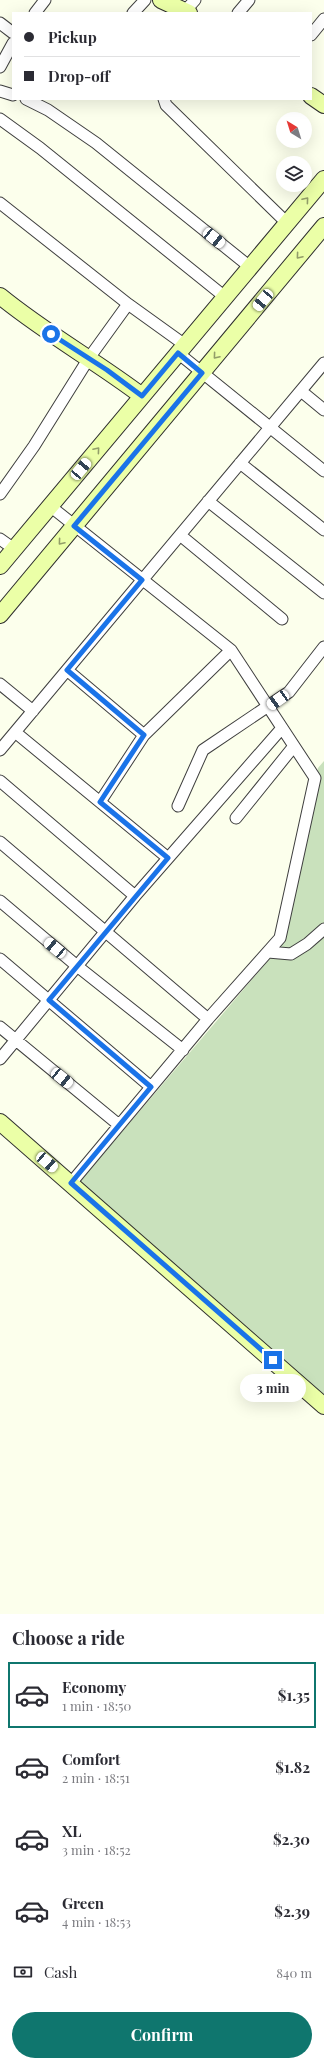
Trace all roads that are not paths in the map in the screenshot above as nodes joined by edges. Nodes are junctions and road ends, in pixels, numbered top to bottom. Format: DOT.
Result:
graph roads {
  1 [pos="45,0"];
  2 [pos="145,0"];
  3 [pos="161,0"];
  4 [pos="249,0"];
  5 [pos="189,8"];
  6 [pos="36,12"];
  7 [pos="134,12"];
  8 [pos="239,12"];
  9 [pos="324,19"];
  10 [pos="0,23"];
  11 [pos="12,32"];
  12 [pos="312,34"];
  13 [pos="12,45"];
  14 [pos="0,67"];
  15 [pos="0,91"];
  16 [pos="12,94"];
  17 [pos="312,97"];
  18 [pos="28,100"];
  19 [pos="164,100"];
  20 [pos="324,105"];
  21 [pos="0,119"];
  22 [pos="324,179"];
  23 [pos="0,203"];
  24 [pos="287,223"];
  25 [pos="324,226"];
  26 [pos="250,267"];
  27 [pos="0,296"];
  28 [pos="225,297"];
  29 [pos="128,304"];
  30 [pos="182,349"];
  31 [pos="89,358"];
  32 [pos="324,363"];
  33 [pos="202,373"];
  34 [pos="300,391"];
  35 [pos="142,396"];
  36 [pos="324,410"];
  37 [pos="270,428"];
  38 [pos="240,463"];
  39 [pos="324,471"];
  40 [pos="0,494"];
  41 [pos="208,501"];
  42 [pos="50,506"];
  43 [pos="74,526"];
  44 [pos="324,530"];
  45 [pos="180,535"];
  46 [pos="0,539"];
  47 [pos="14,549"];
  48 [pos="0,566"];
  49 [pos="142,580"];
  50 [pos="324,593"];
  51 [pos="0,615"];
  52 [pos="282,619"];
  53 [pos="324,647"];
  54 [pos="230,650"];
  55 [pos="67,670"];
  56 [pos="0,684"];
  57 [pos="268,707"];
  58 [pos="32,711"];
  59 [pos="282,728"];
  60 [pos="15,732"];
  61 [pos="144,735"];
  62 [pos="294,746"];
  63 [pos="0,750"];
  64 [pos="0,780"];
  65 [pos="100,802"];
  66 [pos="178,806"];
  67 [pos="236,818"];
  68 [pos="0,842"];
  69 [pos="168,858"];
  70 [pos="135,896"];
  71 [pos="0,901"];
  72 [pos="324,929"];
  73 [pos="105,932"];
  74 [pos="268,952"];
  75 [pos="0,958"];
  76 [pos="77,966"];
  77 [pos="49,1000"];
  78 [pos="208,1020"];
  79 [pos="0,1028"];
  80 [pos="16,1041"];
  81 [pos="183,1050"];
  82 [pos="0,1059"];
  83 [pos="151,1087"];
  84 [pos="0,1122"];
  85 [pos="119,1125"];
  86 [pos="71,1183"];
  87 [pos="324,1406"];
  1 -- 6 [label="street"];
  2 -- 7 [label="street"];
  3 -- 5 [label="main road"];
  4 -- 8 [label="street"];
  9 -- 12 [label="street"];
  10 -- 11 [label="street"];
  13 -- 14 [label="street"];
  15 -- 16 [label="street"];
  17 -- 20 [label="main road"];
  18 -- 26 [label="street"];
  19 -- 24 [label="street"];
  21 -- 28 [label="street"];
  24 -- 22 [label="main road, one-way"];
  23 -- 29 [label="street"];
  24 -- 26 [label="main road"];
  25 -- 33 [label="main road, one-way"];
  26 -- 28 [label="main road"];
  27 -- 31 [label="main road"];
  28 -- 30 [label="main road"];
  29 -- 30 [label="street"];
  29 -- 31 [label="street"];
  30 -- 33 [label="street"];
  30 -- 35 [label="main road"];
  31 -- 35 [label="main road"];
  31 -- 40 [label="street"];
  32 -- 34 [label="street"];
  33 -- 37 [label="street"];
  33 -- 43 [label="main road"];
  34 -- 36 [label="street"];
  34 -- 37 [label="street"];
  42 -- 35 [label="main road, one-way"];
  37 -- 38 [label="street"];
  37 -- 39 [label="street"];
  38 -- 41 [label="street"];
  38 -- 44 [label="street"];
  41 -- 45 [label="street"];
  41 -- 50 [label="street"];
  42 -- 43 [label="street"];
  42 -- 47 [label="main road"];
  43 -- 49 [label="street"];
  43 -- 51 [label="main road, one-way"];
  45 -- 49 [label="street"];
  45 -- 52 [label="street"];
  46 -- 47 [label="street"];
  47 -- 48 [label="main road"];
  49 -- 54 [label="street"];
  49 -- 55 [label="street"];
  53 -- 57 [label="street"];
  54 -- 57 [label="street"];
  54 -- 61 [label="street"];
  55 -- 58 [label="street"];
  55 -- 61 [label="street"];
  56 -- 58 [label="street"];
  57 -- 59 [label="street"];
  57 -- 66 [label="street"];
  58 -- 60 [label="street"];
  59 -- 62 [label="street"];
  59 -- 69 [label="street"];
  60 -- 63 [label="street"];
  60 -- 65 [label="street"];
  61 -- 65 [label="street"];
  62 -- 67 [label="street"];
  62 -- 74 [label="street"];
  64 -- 70 [label="street"];
  65 -- 69 [label="street"];
  68 -- 73 [label="street"];
  69 -- 70 [label="street"];
  70 -- 73 [label="street"];
  71 -- 76 [label="street"];
  72 -- 74 [label="street"];
  73 -- 76 [label="street"];
  73 -- 78 [label="street"];
  74 -- 78 [label="street"];
  75 -- 77 [label="street"];
  76 -- 77 [label="street"];
  76 -- 81 [label="street"];
  77 -- 80 [label="street"];
  77 -- 83 [label="street"];
  78 -- 81 [label="street"];
  79 -- 80 [label="street"];
  80 -- 82 [label="street"];
  80 -- 85 [label="street"];
  81 -- 83 [label="street"];
  83 -- 85 [label="street"];
  84 -- 86 [label="main road"];
  85 -- 86 [label="street"];
  86 -- 87 [label="main road"];
}
